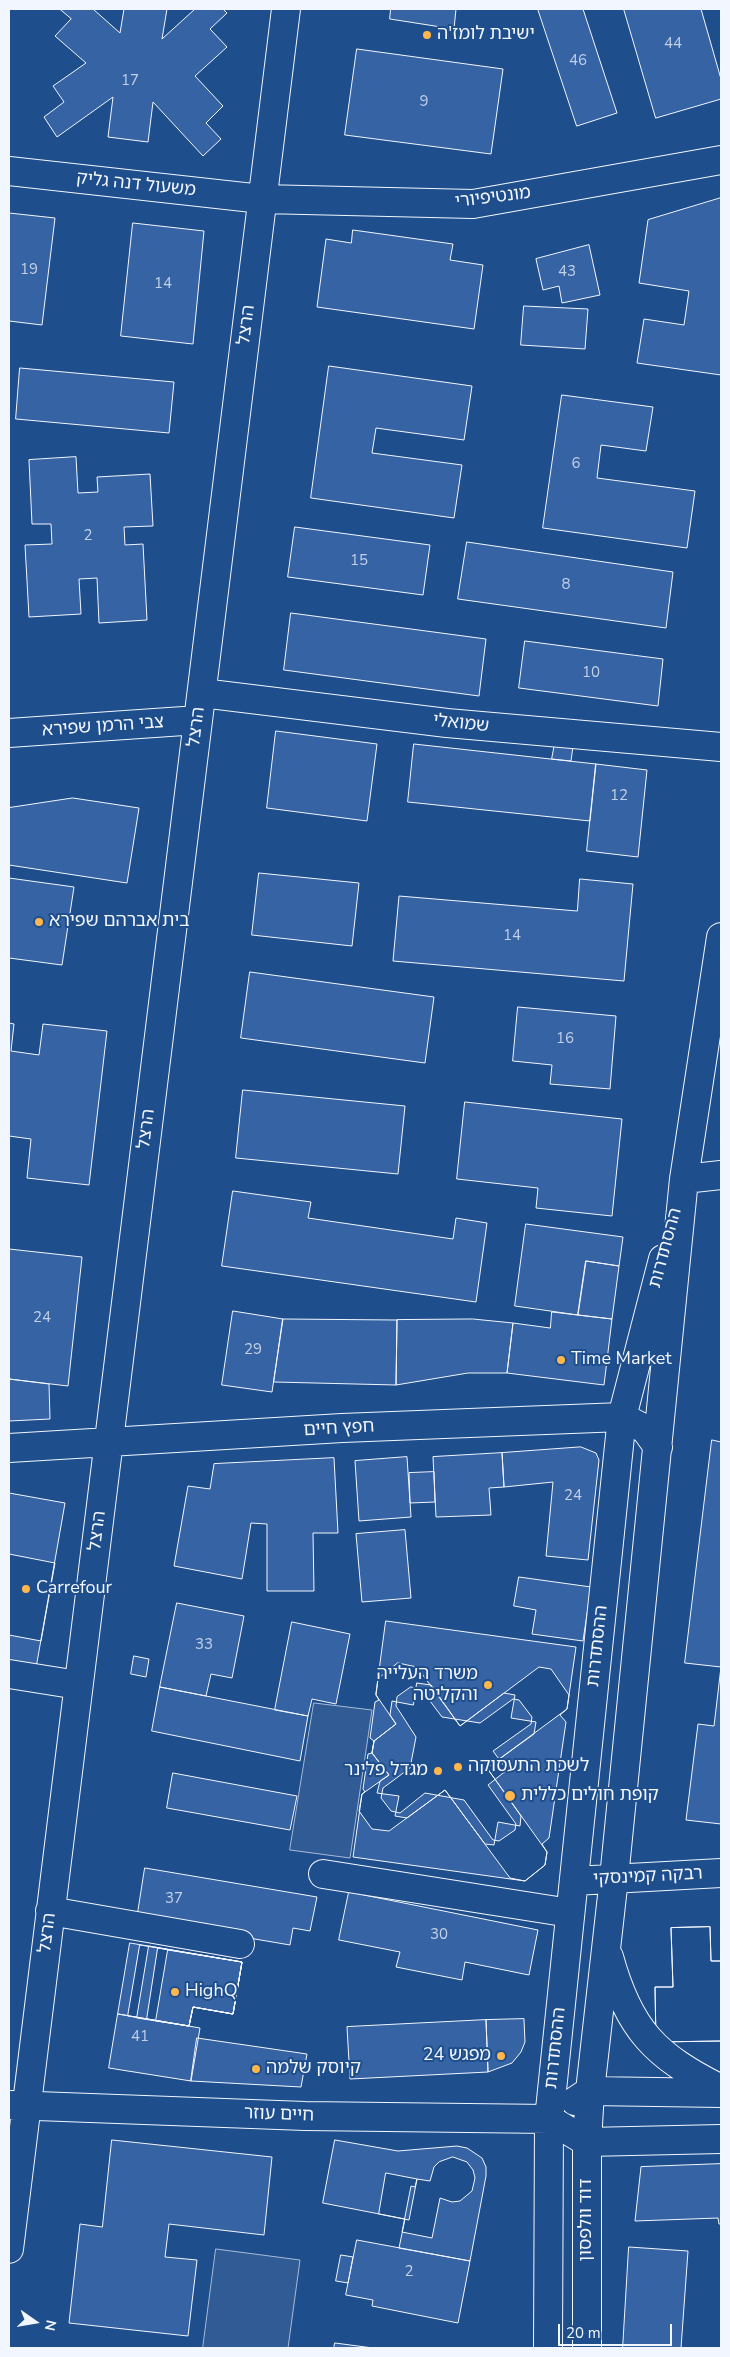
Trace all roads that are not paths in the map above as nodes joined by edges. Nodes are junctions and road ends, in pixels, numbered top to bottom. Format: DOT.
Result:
graph roads {
  1 [pos="286,9"];
  2 [pos="721,160"];
  3 [pos="9,171"];
  4 [pos="262,199"];
  5 [pos="202,693"];
  6 [pos="198,720"];
  7 [pos="9,733"];
  8 [pos="721,747"];
  9 [pos="721,937"];
  10 [pos="721,1175"];
  11 [pos="684,1179"];
  12 [pos="622,1417"];
  13 [pos="109,1440"];
  14 [pos="658,1447"];
  15 [pos="9,1448"];
  16 [pos="9,1674"];
  17 [pos="78,1685"];
  18 [pos="721,1873"];
  19 [pos="323,1874"];
  20 [pos="614,1878"];
  21 [pos="574,1881"];
  22 [pos="570,1913"];
  23 [pos="50,1918"];
  24 [pos="606,1945"];
  25 [pos="239,1950"];
  26 [pos="721,2089"];
  27 [pos="590,2091"];
  28 [pos="721,2093"];
  29 [pos="18,2105"];
  30 [pos="549,2119"];
  31 [pos="721,2139"];
  32 [pos="587,2142"];
  33 [pos="9,2250"];
  34 [pos="548,2348"];
  35 [pos="587,2348"];
  1 -- 4 [label="street, הרצל"];
  2 -- 4 [label="street, מונטיפיורי"];
  3 -- 4 [label="street, משעול דנה גליק"];
  4 -- 5 [label="street, הרצל"];
  5 -- 6 [label="street, הרצל"];
  5 -- 8 [label="street, שמואלי"];
  6 -- 7 [label="street, צבי הרמן שפירא"];
  6 -- 13 [label="street, הרצל"];
  9 -- 11 [label="street, ההסתדרות"];
  10 -- 11 [label="street"];
  11 -- 12 [label="street, ההסתדרות"];
  11 -- 14 [label="street, ההסתדרות"];
  12 -- 13 [label="street, חפץ חיים"];
  12 -- 14 [label="street"];
  12 -- 21 [label="street, ההסתדרות"];
  13 -- 15 [label="street, חפץ חיים"];
  13 -- 17 [label="street, הרצל"];
  14 -- 20 [label="street, ההסתדרות"];
  16 -- 17 [label="street"];
  17 -- 23 [label="street, הרצל"];
  18 -- 20 [label="street, רבקה קמינסקי"];
  19 -- 22 [label="street"];
  20 -- 21 [label="street, רבקה קמינסקי"];
  20 -- 24 [label="street, ההסתדרות"];
  21 -- 22 [label="street, ההסתדרות"];
  22 -- 30 [label="street, ההסתדרות"];
  23 -- 25 [label="street"];
  23 -- 29 [label="street, הרצל"];
  24 -- 26 [label="street"];
  24 -- 27 [label="street, ההסתדרות"];
  27 -- 28 [label="street"];
  27 -- 30 [label="street"];
  27 -- 32 [label="street, דוד וולפסון"];
  29 -- 30 [label="street, חיים עוזר"];
  29 -- 33 [label="street, הרצל"];
  30 -- 32 [label="street"];
  30 -- 34 [label="street"];
  31 -- 32 [label="street"];
  32 -- 35 [label="street, דוד וולפסון"];
}
